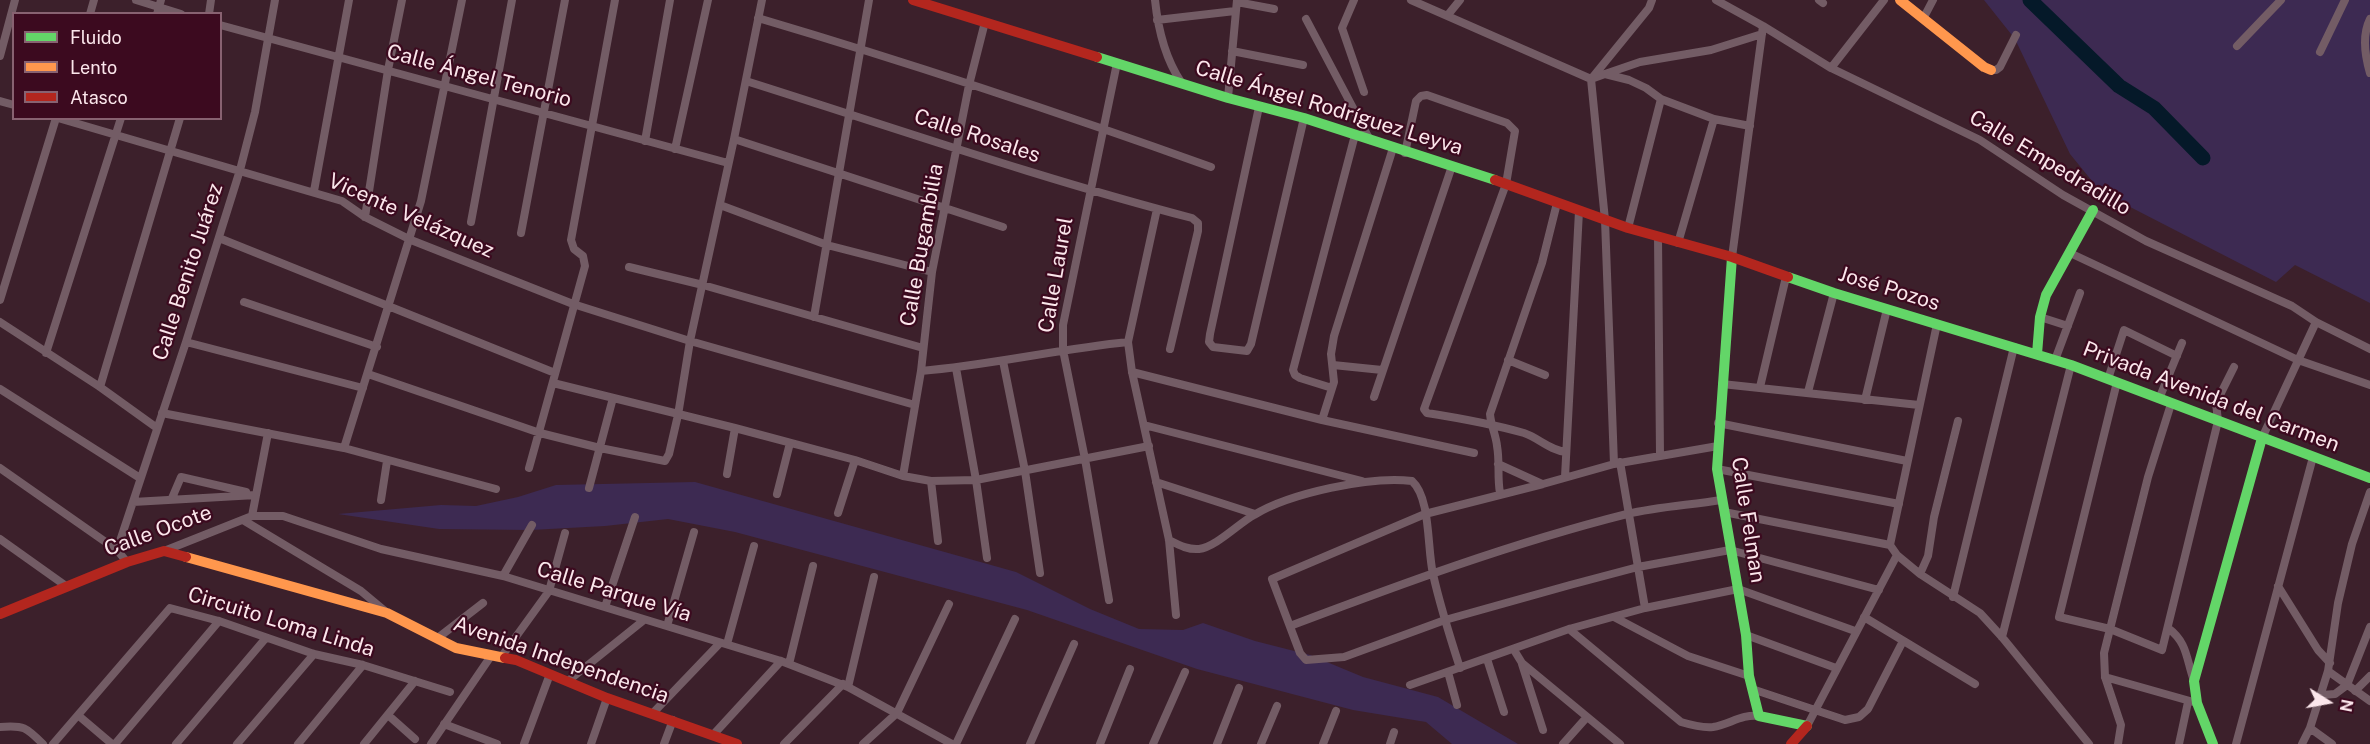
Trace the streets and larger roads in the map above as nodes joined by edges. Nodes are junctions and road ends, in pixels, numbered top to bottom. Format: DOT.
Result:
graph roads {
  1 [pos="15,0"];
  2 [pos="136,0"];
  3 [pos="275,0"];
  4 [pos="349,0"];
  5 [pos="402,0"];
  6 [pos="462,0"];
  7 [pos="512,0"];
  8 [pos="565,0"];
  9 [pos="615,0"];
  10 [pos="670,0"];
  11 [pos="708,0"];
  12 [pos="762,0"];
  13 [pos="869,0"];
  14 [pos="913,0"];
  15 [pos="1155,0"];
  16 [pos="1354,0"];
  17 [pos="1411,0"];
  18 [pos="1460,0"];
  19 [pos="1652,0"];
  20 [pos="1716,0"];
  21 [pos="1884,0"];
  22 [pos="1900,0"];
  23 [pos="1933,0"];
  24 [pos="2281,0"];
  25 [pos="2345,0"];
  26 [pos="1237,1"];
  27 [pos="159,7"];
  28 [pos="1274,9"];
  29 [pos="1235,11"];
  30 [pos="175,12"];
  31 [pos="1447,16"];
  32 [pos="758,18"];
  33 [pos="1923,19"];
  34 [pos="2370,19"];
  35 [pos="1157,20"];
  36 [pos="1306,20"];
  37 [pos="985,22"];
  38 [pos="222,25"];
  39 [pos="1763,30"];
  40 [pos="2016,35"];
  41 [pos="268,37"];
  42 [pos="2237,46"];
  43 [pos="861,48"];
  44 [pos="1232,51"];
  45 [pos="2320,52"];
  46 [pos="0,56"];
  47 [pos="338,56"];
  48 [pos="1117,63"];
  49 [pos="1303,65"];
  50 [pos="1831,68"];
  51 [pos="388,70"];
  52 [pos="1991,70"];
  53 [pos="2370,73"];
  54 [pos="1605,74"];
  55 [pos="1592,79"];
  56 [pos="746,81"];
  57 [pos="1181,82"];
  58 [pos="969,85"];
  59 [pos="445,86"];
  60 [pos="1364,92"];
  61 [pos="1228,98"];
  62 [pos="494,99"];
  63 [pos="1662,99"];
  64 [pos="1259,107"];
  65 [pos="544,114"];
  66 [pos="850,114"];
  67 [pos="1304,118"];
  68 [pos="1714,119"];
  69 [pos="56,120"];
  70 [pos="64,120"];
  71 [pos="120,120"];
  72 [pos="179,120"];
  73 [pos="591,126"];
  74 [pos="1750,126"];
  75 [pos="1103,128"];
  76 [pos="115,135"];
  77 [pos="1355,135"];
  78 [pos="734,139"];
  79 [pos="1370,140"];
  80 [pos="645,141"];
  81 [pos="1393,148"];
  82 [pos="675,149"];
  83 [pos="957,150"];
  84 [pos="171,151"];
  85 [pos="1405,153"];
  86 [pos="728,163"];
  87 [pos="1452,166"];
  88 [pos="1211,167"];
  89 [pos="240,170"];
  90 [pos="839,174"];
  91 [pos="1506,184"];
  92 [pos="1089,190"];
  93 [pos="314,191"];
  94 [pos="1557,202"];
  95 [pos="720,206"];
  96 [pos="1157,209"];
  97 [pos="945,210"];
  98 [pos="2093,210"];
  99 [pos="1579,211"];
  100 [pos="365,217"];
  101 [pos="1605,220"];
  102 [pos="471,222"];
  103 [pos="1003,228"];
  104 [pos="1628,228"];
  105 [pos="521,233"];
  106 [pos="1658,237"];
  107 [pos="219,238"];
  108 [pos="411,240"];
  109 [pos="1678,243"];
  110 [pos="827,245"];
  111 [pos="2070,253"];
  112 [pos="1732,257"];
  113 [pos="629,267"];
  114 [pos="932,272"];
  115 [pos="1786,277"];
  116 [pos="703,285"];
  117 [pos="1834,293"];
  118 [pos="2080,293"];
  119 [pos="0,300"];
  120 [pos="244,302"];
  121 [pos="573,304"];
  122 [pos="390,306"];
  123 [pos="1887,309"];
  124 [pos="813,317"];
  125 [pos="2040,317"];
  126 [pos="0,322"];
  127 [pos="2316,322"];
  128 [pos="1937,324"];
  129 [pos="2068,326"];
  130 [pos="690,341"];
  131 [pos="186,342"];
  132 [pos="1128,342"];
  133 [pos="2182,343"];
  134 [pos="376,347"];
  135 [pos="2014,347"];
  136 [pos="923,348"];
  137 [pos="2370,349"];
  138 [pos="1063,350"];
  139 [pos="1170,350"];
  140 [pos="46,353"];
  141 [pos="2037,354"];
  142 [pos="2177,356"];
  143 [pos="1508,360"];
  144 [pos="2055,360"];
  145 [pos="2298,360"];
  146 [pos="1004,361"];
  147 [pos="1333,365"];
  148 [pos="2071,365"];
  149 [pos="2234,367"];
  150 [pos="956,368"];
  151 [pos="1382,370"];
  152 [pos="921,371"];
  153 [pos="1132,372"];
  154 [pos="555,373"];
  155 [pos="368,374"];
  156 [pos="1545,375"];
  157 [pos="2113,380"];
  158 [pos="553,383"];
  159 [pos="1722,384"];
  160 [pos="2370,386"];
  161 [pos="100,387"];
  162 [pos="363,387"];
  163 [pos="1760,387"];
  164 [pos="0,388"];
  165 [pos="1332,388"];
  166 [pos="1808,392"];
  167 [pos="1374,397"];
  168 [pos="613,398"];
  169 [pos="2159,399"];
  170 [pos="1865,400"];
  171 [pos="2171,404"];
  172 [pos="915,405"];
  173 [pos="1919,405"];
  174 [pos="162,413"];
  175 [pos="678,415"];
  176 [pos="1322,420"];
  177 [pos="1958,421"];
  178 [pos="2218,421"];
  179 [pos="1718,423"];
  180 [pos="1491,424"];
  181 [pos="1144,425"];
  182 [pos="157,428"];
  183 [pos="735,428"];
  184 [pos="267,433"];
  185 [pos="540,433"];
  186 [pos="2262,438"];
  187 [pos="790,443"];
  188 [pos="1149,446"];
  189 [pos="1718,446"];
  190 [pos="344,447"];
  191 [pos="600,448"];
  192 [pos="1566,452"];
  193 [pos="1474,453"];
  194 [pos="1660,455"];
  195 [pos="2313,457"];
  196 [pos="1085,459"];
  197 [pos="855,460"];
  198 [pos="387,461"];
  199 [pos="1907,461"];
  200 [pos="1617,463"];
  201 [pos="1498,464"];
  202 [pos="0,468"];
  203 [pos="529,468"];
  204 [pos="1717,469"];
  205 [pos="1025,471"];
  206 [pos="727,474"];
  207 [pos="903,476"];
  208 [pos="1565,477"];
  209 [pos="140,478"];
  210 [pos="2370,478"];
  211 [pos="976,480"];
  212 [pos="931,481"];
  213 [pos="1156,482"];
  214 [pos="1367,482"];
  215 [pos="1543,484"];
  216 [pos="588,488"];
  217 [pos="496,489"];
  218 [pos="2370,492"];
  219 [pos="777,494"];
  220 [pos="1500,494"];
  221 [pos="256,495"];
  222 [pos="172,498"];
  223 [pos="381,500"];
  224 [pos="1721,500"];
  225 [pos="133,502"];
  226 [pos="1899,504"];
  227 [pos="1724,512"];
  228 [pos="838,513"];
  229 [pos="1255,514"];
  230 [pos="1425,514"];
  231 [pos="1629,514"];
  232 [pos="252,516"];
  233 [pos="635,517"];
  234 [pos="243,520"];
  235 [pos="2361,520"];
  236 [pos="2370,523"];
  237 [pos="531,525"];
  238 [pos="694,532"];
  239 [pos="565,533"];
  240 [pos="0,539"];
  241 [pos="1169,540"];
  242 [pos="938,541"];
  243 [pos="1890,545"];
  244 [pos="754,546"];
  245 [pos="117,550"];
  246 [pos="1730,550"];
  247 [pos="164,551"];
  248 [pos="1897,555"];
  249 [pos="987,558"];
  250 [pos="127,562"];
  251 [pos="813,566"];
  252 [pos="1638,567"];
  253 [pos="1432,572"];
  254 [pos="1040,573"];
  255 [pos="1920,574"];
  256 [pos="503,576"];
  257 [pos="874,577"];
  258 [pos="66,586"];
  259 [pos="2278,586"];
  260 [pos="1738,589"];
  261 [pos="1879,590"];
  262 [pos="549,591"];
  263 [pos="1953,597"];
  264 [pos="1109,600"];
  265 [pos="483,603"];
  266 [pos="949,604"];
  267 [pos="605,607"];
  268 [pos="1645,608"];
  269 [pos="387,613"];
  270 [pos="0,614"];
  271 [pos="1176,615"];
  272 [pos="1614,617"];
  273 [pos="1864,617"];
  274 [pos="1015,619"];
  275 [pos="644,620"];
  276 [pos="1445,620"];
  277 [pos="219,621"];
  278 [pos="667,626"];
  279 [pos="1290,626"];
  280 [pos="2370,627"];
  281 [pos="2168,628"];
  282 [pos="1569,629"];
  283 [pos="2110,629"];
  284 [pos="1856,631"];
  285 [pos="1746,635"];
  286 [pos="2002,637"];
  287 [pos="439,638"];
  288 [pos="264,639"];
  289 [pos="1903,640"];
  290 [pos="724,644"];
  291 [pos="1074,644"];
  292 [pos="1514,650"];
  293 [pos="314,654"];
  294 [pos="496,656"];
  295 [pos="1487,659"];
  296 [pos="785,662"];
  297 [pos="1522,663"];
  298 [pos="363,666"];
  299 [pos="2329,667"];
  300 [pos="1460,668"];
  301 [pos="1836,668"];
  302 [pos="1130,669"];
  303 [pos="1185,672"];
  304 [pos="1448,672"];
  305 [pos="550,674"];
  306 [pos="1749,676"];
  307 [pos="2370,676"];
  308 [pos="2105,677"];
  309 [pos="415,681"];
  310 [pos="568,681"];
  311 [pos="2194,681"];
  312 [pos="1975,684"];
  313 [pos="845,685"];
  314 [pos="1410,685"];
  315 [pos="2347,685"];
  316 [pos="1239,688"];
  317 [pos="1752,689"];
  318 [pos="2355,691"];
  319 [pos="450,692"];
  320 [pos="2322,695"];
  321 [pos="607,698"];
  322 [pos="2370,701"];
  323 [pos="2192,703"];
  324 [pos="1457,705"];
  325 [pos="1277,706"];
  326 [pos="1815,709"];
  327 [pos="1336,711"];
  328 [pos="897,712"];
  329 [pos="1504,712"];
  330 [pos="652,714"];
  331 [pos="388,715"];
  332 [pos="79,716"];
  333 [pos="1759,716"];
  334 [pos="1587,717"];
  335 [pos="674,720"];
  336 [pos="444,724"];
  337 [pos="1807,726"];
  338 [pos="0,727"];
  339 [pos="2310,728"];
  340 [pos="1543,730"];
  341 [pos="1394,732"];
  342 [pos="713,735"];
  343 [pos="415,739"];
  344 [pos="43,744"];
  345 [pos="53,744"];
  346 [pos="114,744"];
  347 [pos="177,744"];
  348 [pos="237,744"];
  349 [pos="298,744"];
  350 [pos="364,744"];
  351 [pos="431,744"];
  352 [pos="497,744"];
  353 [pos="524,744"];
  354 [pos="591,744"];
  355 [pos="664,744"];
  356 [pos="736,744"];
  357 [pos="784,744"];
  358 [pos="862,744"];
  359 [pos="954,744"];
  360 [pos="1030,744"];
  361 [pos="1100,744"];
  362 [pos="1153,744"];
  363 [pos="1217,744"];
  364 [pos="1261,744"];
  365 [pos="1323,744"];
  366 [pos="1390,744"];
  367 [pos="1563,744"];
  368 [pos="1620,744"];
  369 [pos="1791,744"];
  370 [pos="2089,744"];
  371 [pos="2118,744"];
  372 [pos="2179,744"];
  373 [pos="2213,744"];
  374 [pos="2236,744"];
  375 [pos="2302,744"];
  376 [pos="2332,744"];
  1 -- 46 [label="street"];
  2 -- 27 [label="street"];
  3 -- 41 [label="street, Calle Benito Juárez"];
  4 -- 47 [label="street"];
  5 -- 51 [label="street"];
  6 -- 59 [label="street"];
  7 -- 62 [label="street"];
  8 -- 65 [label="street"];
  9 -- 73 [label="street"];
  10 -- 80 [label="street"];
  11 -- 82 [label="street"];
  12 -- 32 [label="street"];
  13 -- 43 [label="street"];
  14 -- 37 [label="street, Calle Ángel Rodríguez Leyva"];
  15 -- 35 [label="street"];
  16 -- 60 [label="street"];
  17 -- 31 [label="street"];
  18 -- 31 [label="street"];
  19 -- 55 [label="street"];
  20 -- 39 [label="street, Calle Empedradillo"];
  21 -- 50 [label="street"];
  22 -- 33 [label="street"];
  23 -- 33 [label="street"];
  24 -- 42 [label="street"];
  25 -- 45 [label="street"];
  26 -- 28 [label="street"];
  26 -- 29 [label="street"];
  27 -- 30 [label="street"];
  29 -- 35 [label="street"];
  29 -- 44 [label="street"];
  31 -- 55 [label="street"];
  32 -- 43 [label="street"];
  32 -- 56 [label="street"];
  33 -- 52 [label="street"];
  34 -- 53 [label="street"];
  35 -- 57 [label="street"];
  36 -- 79 [label="street"];
  37 -- 48 [label="street, Calle Ángel Rodríguez Leyva"];
  37 -- 58 [label="street, Calle Bugambilia"];
  38 -- 41 [label="street, Calle Ángel Tenorio"];
  39 -- 50 [label="street, Calle Empedradillo"];
  39 -- 54 [label="street"];
  39 -- 74 [label="street"];
  40 -- 52 [label="street"];
  41 -- 47 [label="street, Calle Ángel Tenorio"];
  41 -- 89 [label="street, Calle Benito Juárez"];
  43 -- 58 [label="street"];
  43 -- 66 [label="street"];
  44 -- 49 [label="street"];
  44 -- 61 [label="street"];
  47 -- 51 [label="street, Calle Ángel Tenorio"];
  47 -- 93 [label="street"];
  48 -- 57 [label="street, Calle Ángel Rodríguez Leyva"];
  48 -- 75 [label="street, Calle Laurel"];
  50 -- 98 [label="street, Calle Empedradillo"];
  51 -- 59 [label="street, Calle Ángel Tenorio"];
  51 -- 100 [label="street"];
  54 -- 55 [label="street"];
  54 -- 63 [label="street"];
  55 -- 101 [label="street"];
  56 -- 66 [label="street, Calle Rosales"];
  56 -- 78 [label="street"];
  57 -- 61 [label="street, Calle Ángel Rodríguez Leyva"];
  58 -- 75 [label="street"];
  58 -- 83 [label="street, Calle Bugambilia"];
  59 -- 62 [label="street, Calle Ángel Tenorio"];
  59 -- 108 [label="street"];
  61 -- 64 [label="street, Calle Ángel Rodríguez Leyva"];
  62 -- 65 [label="street, Calle Ángel Tenorio"];
  62 -- 102 [label="street"];
  63 -- 68 [label="street"];
  63 -- 104 [label="street"];
  64 -- 67 [label="street, Calle Ángel Rodríguez Leyva"];
  64 -- 67 [label="street"];
  65 -- 73 [label="street, Calle Ángel Tenorio"];
  65 -- 105 [label="street"];
  66 -- 83 [label="street, Calle Rosales"];
  66 -- 90 [label="street"];
  67 -- 77 [label="street, Calle Ángel Rodríguez Leyva"];
  68 -- 74 [label="street"];
  68 -- 109 [label="street"];
  69 -- 119 [label="street"];
  70 -- 76 [label="street, Vicente Velázquez"];
  71 -- 76 [label="street"];
  72 -- 84 [label="street"];
  73 -- 80 [label="street, Calle Ángel Tenorio"];
  73 -- 121 [label="street"];
  74 -- 112 [label="street"];
  75 -- 88 [label="street"];
  75 -- 92 [label="street, Calle Laurel"];
  76 -- 84 [label="street, Vicente Velázquez"];
  76 -- 140 [label="street"];
  77 -- 79 [label="street, Calle Ángel Rodríguez Leyva"];
  77 -- 165 [label="street"];
  78 -- 86 [label="street"];
  78 -- 90 [label="street"];
  79 -- 81 [label="street, Calle Ángel Rodríguez Leyva"];
  80 -- 82 [label="street, Calle Ángel Tenorio"];
  81 -- 85 [label="street, Calle Ángel Rodríguez Leyva"];
  81 -- 147 [label="street"];
  82 -- 86 [label="street, Calle Ángel Tenorio"];
  83 -- 92 [label="street, Calle Rosales"];
  83 -- 97 [label="street, Calle Bugambilia"];
  84 -- 89 [label="street, Vicente Velázquez"];
  84 -- 161 [label="street"];
  85 -- 87 [label="street, Calle Ángel Rodríguez Leyva"];
  85 -- 91 [label="street"];
  86 -- 95 [label="street"];
  87 -- 91 [label="street, Calle Ángel Rodríguez Leyva"];
  87 -- 151 [label="street"];
  89 -- 93 [label="street, Vicente Velázquez"];
  89 -- 107 [label="street, Calle Benito Juárez"];
  90 -- 97 [label="street"];
  90 -- 110 [label="street"];
  91 -- 94 [label="street, Calle Ángel Rodríguez Leyva"];
  91 -- 180 [label="street"];
  92 -- 96 [label="street, Calle Rosales"];
  92 -- 138 [label="street, Calle Laurel"];
  93 -- 100 [label="street, Vicente Velázquez"];
  94 -- 99 [label="street, Calle Ángel Rodríguez Leyva"];
  94 -- 143 [label="street"];
  95 -- 110 [label="street"];
  95 -- 116 [label="street"];
  96 -- 132 [label="street"];
  96 -- 139 [label="street, Calle Rosales"];
  97 -- 103 [label="street"];
  97 -- 114 [label="street, Calle Bugambilia"];
  98 -- 111 [label="street"];
  98 -- 127 [label="street, Calle Empedradillo"];
  99 -- 101 [label="street, Calle Ángel Rodríguez Leyva"];
  99 -- 192 [label="street"];
  100 -- 108 [label="street, Vicente Velázquez"];
  101 -- 104 [label="street, Calle Ángel Rodríguez Leyva"];
  101 -- 200 [label="street"];
  104 -- 106 [label="street, Calle Ángel Rodríguez Leyva"];
  106 -- 109 [label="street, Calle Ángel Rodríguez Leyva"];
  106 -- 194 [label="street"];
  107 -- 122 [label="street"];
  107 -- 131 [label="street, Calle Benito Juárez"];
  108 -- 121 [label="street, Vicente Velázquez"];
  108 -- 122 [label="street"];
  109 -- 112 [label="street, Calle Ángel Rodríguez Leyva"];
  110 -- 114 [label="street"];
  110 -- 124 [label="street"];
  111 -- 125 [label="street"];
  111 -- 145 [label="street"];
  112 -- 115 [label="street, José Pozos"];
  112 -- 159 [label="street, Calle Felman"];
  113 -- 116 [label="street"];
  114 -- 136 [label="street, Calle Bugambilia"];
  115 -- 117 [label="street, José Pozos"];
  115 -- 163 [label="street"];
  116 -- 124 [label="street"];
  116 -- 130 [label="street"];
  117 -- 123 [label="street, José Pozos"];
  117 -- 166 [label="street"];
  118 -- 129 [label="street"];
  120 -- 134 [label="street"];
  121 -- 130 [label="street, Vicente Velázquez"];
  121 -- 154 [label="street"];
  122 -- 134 [label="street"];
  122 -- 154 [label="street"];
  123 -- 128 [label="street, José Pozos"];
  123 -- 170 [label="street"];
  124 -- 136 [label="street"];
  125 -- 129 [label="street"];
  125 -- 141 [label="street"];
  126 -- 140 [label="street"];
  127 -- 137 [label="street, Calle Empedradillo"];
  127 -- 145 [label="street"];
  128 -- 135 [label="street, José Pozos"];
  128 -- 173 [label="street"];
  129 -- 144 [label="street"];
  130 -- 172 [label="street"];
  130 -- 175 [label="street"];
  131 -- 162 [label="street"];
  131 -- 174 [label="street, Calle Benito Juárez"];
  132 -- 138 [label="street"];
  132 -- 153 [label="street"];
  133 -- 142 [label="street"];
  134 -- 155 [label="street"];
  135 -- 141 [label="street, José Pozos"];
  135 -- 263 [label="street"];
  136 -- 152 [label="street, Calle Bugambilia"];
  138 -- 146 [label="street"];
  138 -- 196 [label="street, Calle Laurel"];
  140 -- 161 [label="street"];
  141 -- 144 [label="street, Privada Avenida del Carmen"];
  142 -- 157 [label="street"];
  142 -- 169 [label="street"];
  143 -- 156 [label="street"];
  143 -- 180 [label="street"];
  144 -- 148 [label="street, Privada Avenida del Carmen"];
  145 -- 160 [label="street"];
  145 -- 186 [label="street"];
  146 -- 150 [label="street"];
  146 -- 205 [label="street"];
  147 -- 151 [label="street"];
  147 -- 165 [label="street"];
  148 -- 157 [label="street, Privada Avenida del Carmen"];
  148 -- 286 [label="street"];
  149 -- 178 [label="street"];
  150 -- 152 [label="street"];
  150 -- 211 [label="street"];
  151 -- 167 [label="street"];
  152 -- 172 [label="street, Calle Bugambilia"];
  153 -- 176 [label="street"];
  153 -- 181 [label="street"];
  154 -- 158 [label="street"];
  155 -- 162 [label="street"];
  155 -- 185 [label="street"];
  157 -- 169 [label="street, Privada Avenida del Carmen"];
  157 -- 283 [label="street"];
  158 -- 168 [label="street"];
  158 -- 185 [label="street"];
  159 -- 163 [label="street"];
  159 -- 179 [label="street, Calle Felman"];
  161 -- 182 [label="street"];
  162 -- 190 [label="street"];
  163 -- 166 [label="street"];
  164 -- 209 [label="street"];
  165 -- 176 [label="street"];
  166 -- 170 [label="street"];
  168 -- 175 [label="street"];
  168 -- 191 [label="street"];
  169 -- 171 [label="street, Privada Avenida del Carmen"];
  170 -- 173 [label="street"];
  171 -- 178 [label="street, Privada Avenida del Carmen"];
  171 -- 283 [label="street"];
  172 -- 207 [label="street, Calle Bugambilia"];
  173 -- 199 [label="street"];
  174 -- 182 [label="street, Calle Benito Juárez"];
  174 -- 184 [label="street"];
  175 -- 183 [label="street"];
  175 -- 191 [label="street"];
  176 -- 193 [label="street"];
  177 -- 255 [label="street"];
  178 -- 186 [label="street, Privada Avenida del Carmen"];
  178 -- 281 [label="street"];
  179 -- 189 [label="street, Calle Felman"];
  179 -- 199 [label="street"];
  180 -- 192 [label="street"];
  180 -- 201 [label="street"];
  181 -- 188 [label="street"];
  181 -- 214 [label="street"];
  182 -- 209 [label="street, Calle Benito Juárez"];
  183 -- 187 [label="street"];
  183 -- 206 [label="street"];
  184 -- 190 [label="street"];
  184 -- 221 [label="street"];
  185 -- 191 [label="street"];
  185 -- 203 [label="street"];
  186 -- 195 [label="street, Privada Avenida del Carmen"];
  186 -- 311 [label="street"];
  187 -- 197 [label="street"];
  187 -- 219 [label="street"];
  188 -- 196 [label="street"];
  188 -- 213 [label="street"];
  189 -- 194 [label="street"];
  189 -- 204 [label="street, Calle Felman"];
  190 -- 198 [label="street"];
  191 -- 216 [label="street"];
  192 -- 208 [label="street"];
  194 -- 200 [label="street"];
  195 -- 210 [label="street, Privada Avenida del Carmen"];
  195 -- 259 [label="street"];
  196 -- 205 [label="street"];
  196 -- 264 [label="street, Calle Laurel"];
  197 -- 207 [label="street"];
  197 -- 228 [label="street"];
  198 -- 217 [label="street"];
  198 -- 223 [label="street"];
  199 -- 226 [label="street"];
  200 -- 208 [label="street"];
  200 -- 231 [label="street"];
  201 -- 215 [label="street"];
  201 -- 220 [label="street"];
  202 -- 245 [label="street"];
  204 -- 224 [label="street, Calle Felman"];
  204 -- 226 [label="street"];
  205 -- 211 [label="street"];
  205 -- 254 [label="street"];
  207 -- 212 [label="street"];
  208 -- 215 [label="street"];
  209 -- 225 [label="street, Calle Benito Juárez"];
  211 -- 212 [label="street"];
  211 -- 249 [label="street"];
  212 -- 242 [label="street"];
  213 -- 229 [label="street"];
  213 -- 241 [label="street"];
  214 -- 229 [label="street"];
  214 -- 230 [label="street"];
  215 -- 220 [label="street"];
  218 -- 235 [label="street"];
  220 -- 230 [label="street"];
  221 -- 222 [label="street"];
  221 -- 222 [label="street"];
  221 -- 232 [label="street"];
  222 -- 225 [label="street"];
  224 -- 227 [label="street, Calle Felman"];
  224 -- 231 [label="street"];
  225 -- 245 [label="street, Calle Benito Juárez"];
  226 -- 243 [label="street"];
  227 -- 243 [label="street"];
  227 -- 246 [label="street, Calle Felman"];
  229 -- 241 [label="street"];
  230 -- 253 [label="street"];
  230 -- 279 [label="street"];
  231 -- 252 [label="street"];
  231 -- 253 [label="street"];
  232 -- 234 [label="street, Calle Ocote"];
  232 -- 256 [label="street, Calle Parque Vía"];
  233 -- 267 [label="street"];
  234 -- 247 [label="street, Calle Ocote"];
  234 -- 269 [label="street"];
  235 -- 236 [label="street"];
  235 -- 299 [label="street"];
  237 -- 256 [label="street"];
  238 -- 278 [label="street"];
  239 -- 262 [label="street"];
  240 -- 258 [label="street"];
  241 -- 271 [label="street"];
  243 -- 248 [label="street"];
  244 -- 290 [label="street"];
  245 -- 250 [label="street"];
  246 -- 252 [label="street"];
  246 -- 260 [label="street, Calle Felman"];
  246 -- 261 [label="street"];
  247 -- 250 [label="street, Calle Ocote"];
  247 -- 269 [label="street, Avenida Independencia"];
  248 -- 255 [label="street"];
  248 -- 261 [label="street"];
  250 -- 258 [label="street, Calle Ocote"];
  251 -- 296 [label="street"];
  252 -- 268 [label="street"];
  252 -- 276 [label="street"];
  253 -- 276 [label="street"];
  253 -- 279 [label="street"];
  255 -- 263 [label="street"];
  256 -- 262 [label="street, Calle Parque Vía"];
  257 -- 313 [label="street"];
  258 -- 270 [label="street, Calle Ocote"];
  259 -- 299 [label="street"];
  259 -- 374 [label="street"];
  260 -- 268 [label="street"];
  260 -- 284 [label="street"];
  260 -- 285 [label="street, Calle Felman"];
  261 -- 273 [label="street"];
  262 -- 267 [label="street, Calle Parque Vía"];
  262 -- 294 [label="street"];
  263 -- 286 [label="street"];
  265 -- 287 [label="street"];
  266 -- 328 [label="street"];
  267 -- 275 [label="street, Calle Parque Vía"];
  268 -- 272 [label="street"];
  269 -- 287 [label="street, Avenida Independencia"];
  272 -- 282 [label="street"];
  272 -- 306 [label="street"];
  273 -- 284 [label="street"];
  273 -- 289 [label="street"];
  274 -- 359 [label="street"];
  275 -- 278 [label="street, Calle Parque Vía"];
  275 -- 310 [label="street"];
  276 -- 279 [label="street"];
  276 -- 300 [label="street"];
  277 -- 288 [label="street, Circuito Loma Linda"];
  277 -- 332 [label="street, Circuito Loma Linda"];
  277 -- 346 [label="street"];
  278 -- 290 [label="street, Calle Parque Vía"];
  280 -- 315 [label="street"];
  281 -- 283 [label="street"];
  281 -- 311 [label="street"];
  282 -- 292 [label="street"];
  282 -- 333 [label="street"];
  283 -- 308 [label="street"];
  284 -- 301 [label="street"];
  285 -- 301 [label="street"];
  285 -- 306 [label="street, Calle Felman"];
  286 -- 370 [label="street"];
  287 -- 294 [label="street, Avenida Independencia"];
  288 -- 293 [label="street, Circuito Loma Linda"];
  288 -- 347 [label="street"];
  289 -- 312 [label="street"];
  289 -- 326 [label="street"];
  290 -- 296 [label="street, Calle Parque Vía"];
  290 -- 330 [label="street"];
  291 -- 360 [label="street"];
  292 -- 295 [label="street"];
  292 -- 297 [label="street"];
  293 -- 298 [label="street, Circuito Loma Linda"];
  293 -- 348 [label="street"];
  294 -- 305 [label="street, Avenida Independencia"];
  294 -- 336 [label="street"];
  295 -- 300 [label="street"];
  295 -- 329 [label="street"];
  296 -- 313 [label="street, Calle Parque Vía"];
  296 -- 342 [label="street"];
  297 -- 334 [label="street"];
  297 -- 340 [label="street"];
  298 -- 309 [label="street, Circuito Loma Linda"];
  298 -- 349 [label="street"];
  299 -- 315 [label="street"];
  299 -- 320 [label="street"];
  300 -- 304 [label="street"];
  301 -- 326 [label="street"];
  302 -- 361 [label="street"];
  303 -- 362 [label="street"];
  304 -- 314 [label="street"];
  304 -- 324 [label="street"];
  305 -- 310 [label="street, Avenida Independencia"];
  305 -- 353 [label="street"];
  306 -- 317 [label="street, Calle Felman"];
  307 -- 318 [label="street"];
  308 -- 323 [label="street"];
  308 -- 371 [label="street"];
  309 -- 319 [label="street, Circuito Loma Linda"];
  309 -- 331 [label="street"];
  310 -- 321 [label="street, Avenida Independencia"];
  311 -- 323 [label="street"];
  313 -- 328 [label="street, Calle Parque Vía"];
  313 -- 357 [label="street"];
  315 -- 318 [label="street"];
  315 -- 320 [label="street"];
  316 -- 363 [label="street"];
  317 -- 326 [label="street"];
  317 -- 333 [label="street, Calle Felman"];
  318 -- 322 [label="street"];
  320 -- 339 [label="street"];
  321 -- 330 [label="street, Avenida Independencia"];
  321 -- 354 [label="street"];
  323 -- 372 [label="street"];
  323 -- 373 [label="street"];
  325 -- 364 [label="street"];
  326 -- 337 [label="street"];
  327 -- 365 [label="street"];
  328 -- 358 [label="street"];
  328 -- 359 [label="street, Calle Parque Vía"];
  330 -- 335 [label="street, Avenida Independencia"];
  331 -- 343 [label="street"];
  331 -- 350 [label="street"];
  332 -- 345 [label="street, Circuito Loma Linda"];
  332 -- 346 [label="street"];
  333 -- 337 [label="street"];
  334 -- 367 [label="street"];
  334 -- 368 [label="street"];
  335 -- 342 [label="street, Avenida Independencia"];
  335 -- 355 [label="street"];
  336 -- 351 [label="street"];
  336 -- 352 [label="street"];
  337 -- 369 [label="street"];
  338 -- 344 [label="street"];
  339 -- 375 [label="street"];
  339 -- 376 [label="street"];
  341 -- 366 [label="street"];
  342 -- 356 [label="street, Avenida Independencia"];
}
